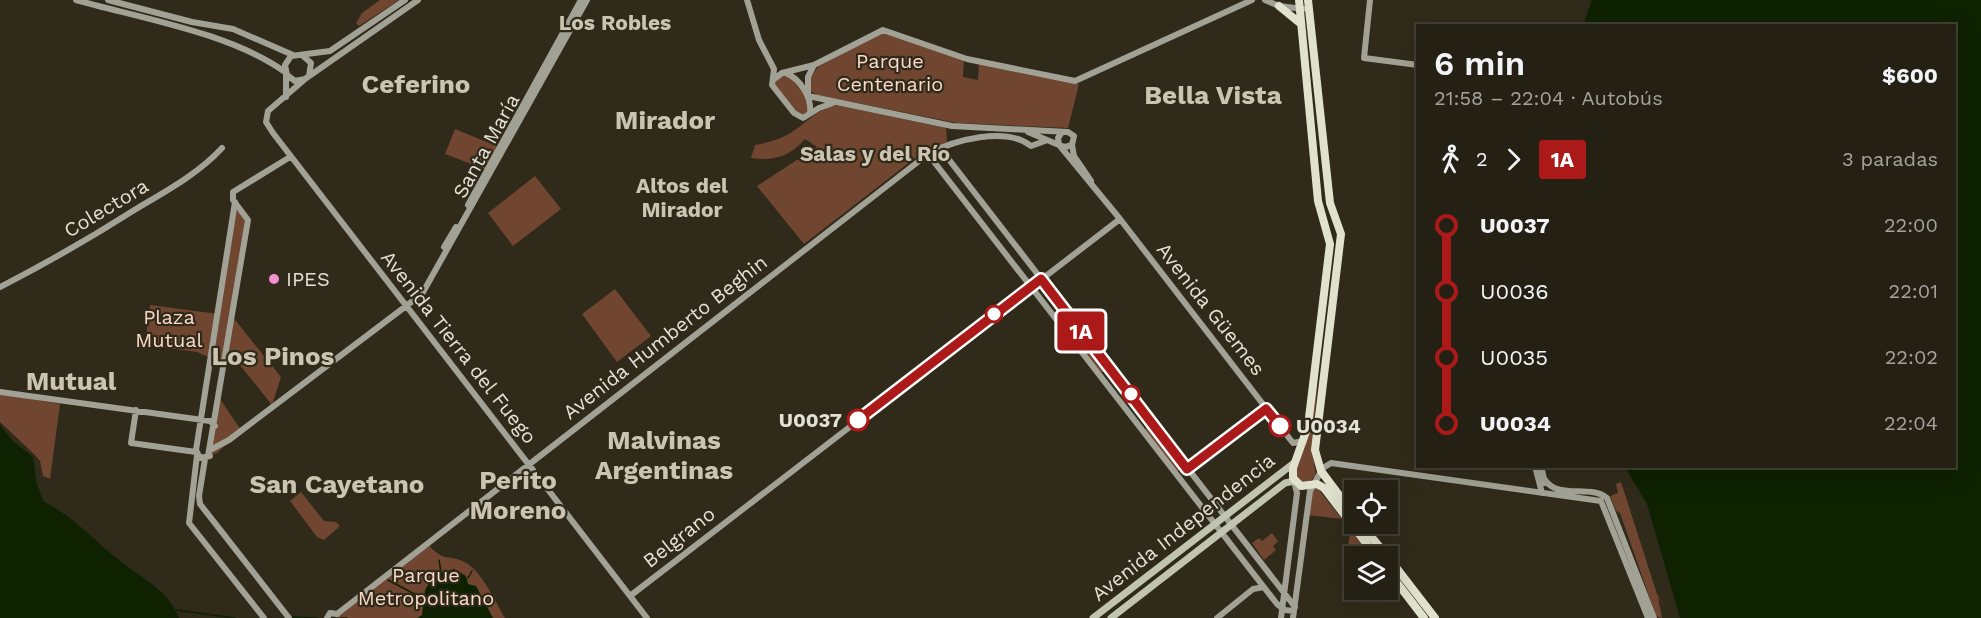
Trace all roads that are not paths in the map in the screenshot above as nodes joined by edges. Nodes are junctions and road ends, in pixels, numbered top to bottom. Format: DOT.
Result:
graph roads {
  1 [pos="76,0"];
  2 [pos="108,0"];
  3 [pos="405,0"];
  4 [pos="418,0"];
  5 [pos="581,0"];
  6 [pos="587,0"];
  7 [pos="747,0"];
  8 [pos="1252,0"];
  9 [pos="1265,0"];
  10 [pos="1370,0"];
  11 [pos="1302,2"];
  12 [pos="1279,6"];
  13 [pos="1301,25"];
  14 [pos="293,55"];
  15 [pos="302,55"];
  16 [pos="814,65"];
  17 [pos="1416,65"];
  18 [pos="786,72"];
  19 [pos="285,73"];
  20 [pos="306,79"];
  21 [pos="774,79"];
  22 [pos="808,96"];
  23 [pos="285,97"];
  24 [pos="836,103"];
  25 [pos="810,113"];
  26 [pos="1025,130"];
  27 [pos="1050,131"];
  28 [pos="1062,132"];
  29 [pos="1041,140"];
  30 [pos="1060,145"];
  31 [pos="1072,145"];
  32 [pos="222,148"];
  33 [pos="940,148"];
  34 [pos="928,154"];
  35 [pos="290,157"];
  36 [pos="1328,192"];
  37 [pos="1317,195"];
  38 [pos="235,202"];
  39 [pos="1118,217"];
  40 [pos="1041,279"];
  41 [pos="1030,286"];
  42 [pos="0,287"];
  43 [pos="422,294"];
  44 [pos="407,304"];
  45 [pos="416,319"];
  46 [pos="0,392"];
  47 [pos="136,410"];
  48 [pos="202,420"];
  49 [pos="215,427"];
  50 [pos="1304,441"];
  51 [pos="197,452"];
  52 [pos="208,453"];
  53 [pos="1294,463"];
  54 [pos="529,465"];
  55 [pos="1536,468"];
  56 [pos="1541,468"];
  57 [pos="1321,471"];
  58 [pos="1542,480"];
  59 [pos="1294,481"];
  60 [pos="1313,484"];
  61 [pos="1543,491"];
  62 [pos="1598,497"];
  63 [pos="1344,502"];
  64 [pos="1607,504"];
  65 [pos="1225,517"];
  66 [pos="1215,525"];
  67 [pos="1231,526"];
  68 [pos="1221,533"];
  69 [pos="1369,534"];
  70 [pos="1368,546"];
  71 [pos="1378,546"];
  72 [pos="1634,564"];
  73 [pos="1398,571"];
  74 [pos="1631,574"];
  75 [pos="1398,584"];
  76 [pos="1264,587"];
  77 [pos="1284,591"];
  78 [pos="630,596"];
  79 [pos="1279,606"];
  80 [pos="1294,612"];
  81 [pos="338,616"];
  82 [pos="264,618"];
  83 [pos="289,618"];
  84 [pos="327,618"];
  85 [pos="646,618"];
  86 [pos="1093,618"];
  87 [pos="1111,618"];
  88 [pos="1217,618"];
  89 [pos="1281,618"];
  90 [pos="1424,618"];
  91 [pos="1435,618"];
  92 [pos="1648,618"];
  93 [pos="1654,618"];
  1 -- 19 [label="street"];
  2 -- 14 [label="street"];
  3 -- 15 [label="street"];
  4 -- 20 [label="street, Avenida Tierra del Fuego"];
  5 -- 44 [label="street, Santa María"];
  6 -- 43 [label="street, Santa María"];
  7 -- 21 [label="street"];
  8 -- 16 [label="street"];
  9 -- 12 [label="street"];
  10 -- 17 [label="street"];
  11 -- 12 [label="street"];
  11 -- 13 [label="highway"];
  11 -- 36 [label="highway"];
  12 -- 13 [label="highway"];
  13 -- 37 [label="highway"];
  14 -- 15 [label="street"];
  14 -- 19 [label="street"];
  15 -- 20 [label="street"];
  16 -- 18 [label="street"];
  16 -- 22 [label="street"];
  18 -- 21 [label="street"];
  18 -- 22 [label="street"];
  19 -- 20 [label="street"];
  19 -- 23 [label="street"];
  20 -- 23 [label="street, Avenida Tierra del Fuego"];
  21 -- 25 [label="street"];
  22 -- 24 [label="street"];
  22 -- 25 [label="street"];
  23 -- 35 [label="street, Avenida Tierra del Fuego"];
  24 -- 25 [label="street"];
  24 -- 26 [label="street"];
  26 -- 27 [label="street"];
  26 -- 29 [label="street"];
  27 -- 28 [label="street"];
  27 -- 29 [label="street"];
  28 -- 30 [label="street"];
  28 -- 31 [label="street, Avenida Güemes"];
  29 -- 30 [label="street"];
  29 -- 33 [label="street, Avenida Humberto Beghin"];
  30 -- 31 [label="street"];
  30 -- 39 [label="street, Avenida Güemes"];
  31 -- 39 [label="street, Avenida Güemes"];
  32 -- 42 [label="street, Colectora"];
  33 -- 34 [label="street, Avenida Humberto Beghin"];
  33 -- 40 [label="street"];
  34 -- 41 [label="street"];
  34 -- 54 [label="street, Avenida Humberto Beghin"];
  35 -- 38 [label="street"];
  35 -- 44 [label="street, Avenida Tierra del Fuego"];
  36 -- 37 [label="highway"];
  36 -- 57 [label="highway"];
  37 -- 50 [label="highway"];
  38 -- 48 [label="street"];
  38 -- 49 [label="street"];
  39 -- 40 [label="street, Belgrano"];
  39 -- 50 [label="street, Avenida Güemes"];
  40 -- 41 [label="street, Belgrano"];
  40 -- 65 [label="street"];
  41 -- 66 [label="street"];
  41 -- 78 [label="street, Belgrano"];
  43 -- 44 [label="street, Santa María"];
  43 -- 45 [label="street"];
  44 -- 45 [label="street, Avenida Tierra del Fuego"];
  44 -- 52 [label="street, Santa María"];
  45 -- 54 [label="street, Avenida Tierra del Fuego"];
  46 -- 47 [label="street"];
  47 -- 48 [label="street"];
  47 -- 51 [label="street"];
  48 -- 49 [label="street"];
  48 -- 51 [label="street"];
  49 -- 52 [label="street"];
  50 -- 53 [label="highway"];
  51 -- 52 [label="street"];
  51 -- 52 [label="street"];
  51 -- 82 [label="street"];
  52 -- 83 [label="street"];
  53 -- 59 [label="highway"];
  53 -- 65 [label="main road, Avenida Independencia"];
  54 -- 78 [label="street, Avenida Tierra del Fuego"];
  54 -- 81 [label="street, Avenida Humberto Beghin"];
  55 -- 58 [label="street"];
  56 -- 58 [label="street"];
  57 -- 60 [label="street"];
  57 -- 61 [label="street"];
  57 -- 63 [label="highway"];
  58 -- 61 [label="street"];
  58 -- 62 [label="street"];
  59 -- 60 [label="highway"];
  59 -- 67 [label="main road, Avenida Independencia"];
  59 -- 77 [label="street"];
  60 -- 70 [label="highway"];
  60 -- 80 [label="street"];
  61 -- 62 [label="street"];
  62 -- 64 [label="street"];
  64 -- 72 [label="street"];
  64 -- 74 [label="street"];
  65 -- 66 [label="main road, Avenida Independencia"];
  65 -- 67 [label="street"];
  66 -- 68 [label="street"];
  66 -- 86 [label="main road, Avenida Independencia"];
  67 -- 68 [label="main road, Avenida Independencia"];
  67 -- 77 [label="street"];
  68 -- 76 [label="street"];
  68 -- 87 [label="main road, Avenida Independencia"];
  69 -- 71 [label="highway"];
  72 -- 74 [label="street"];
  72 -- 93 [label="street"];
  73 -- 91 [label="highway"];
  74 -- 92 [label="street"];
  75 -- 90 [label="highway"];
  76 -- 79 [label="street"];
  76 -- 88 [label="street"];
  77 -- 79 [label="street"];
  77 -- 80 [label="street"];
  78 -- 85 [label="street, Avenida Tierra del Fuego"];
  79 -- 80 [label="street"];
  79 -- 89 [label="street"];
  81 -- 84 [label="street, Avenida Humberto Beghin"];
}
